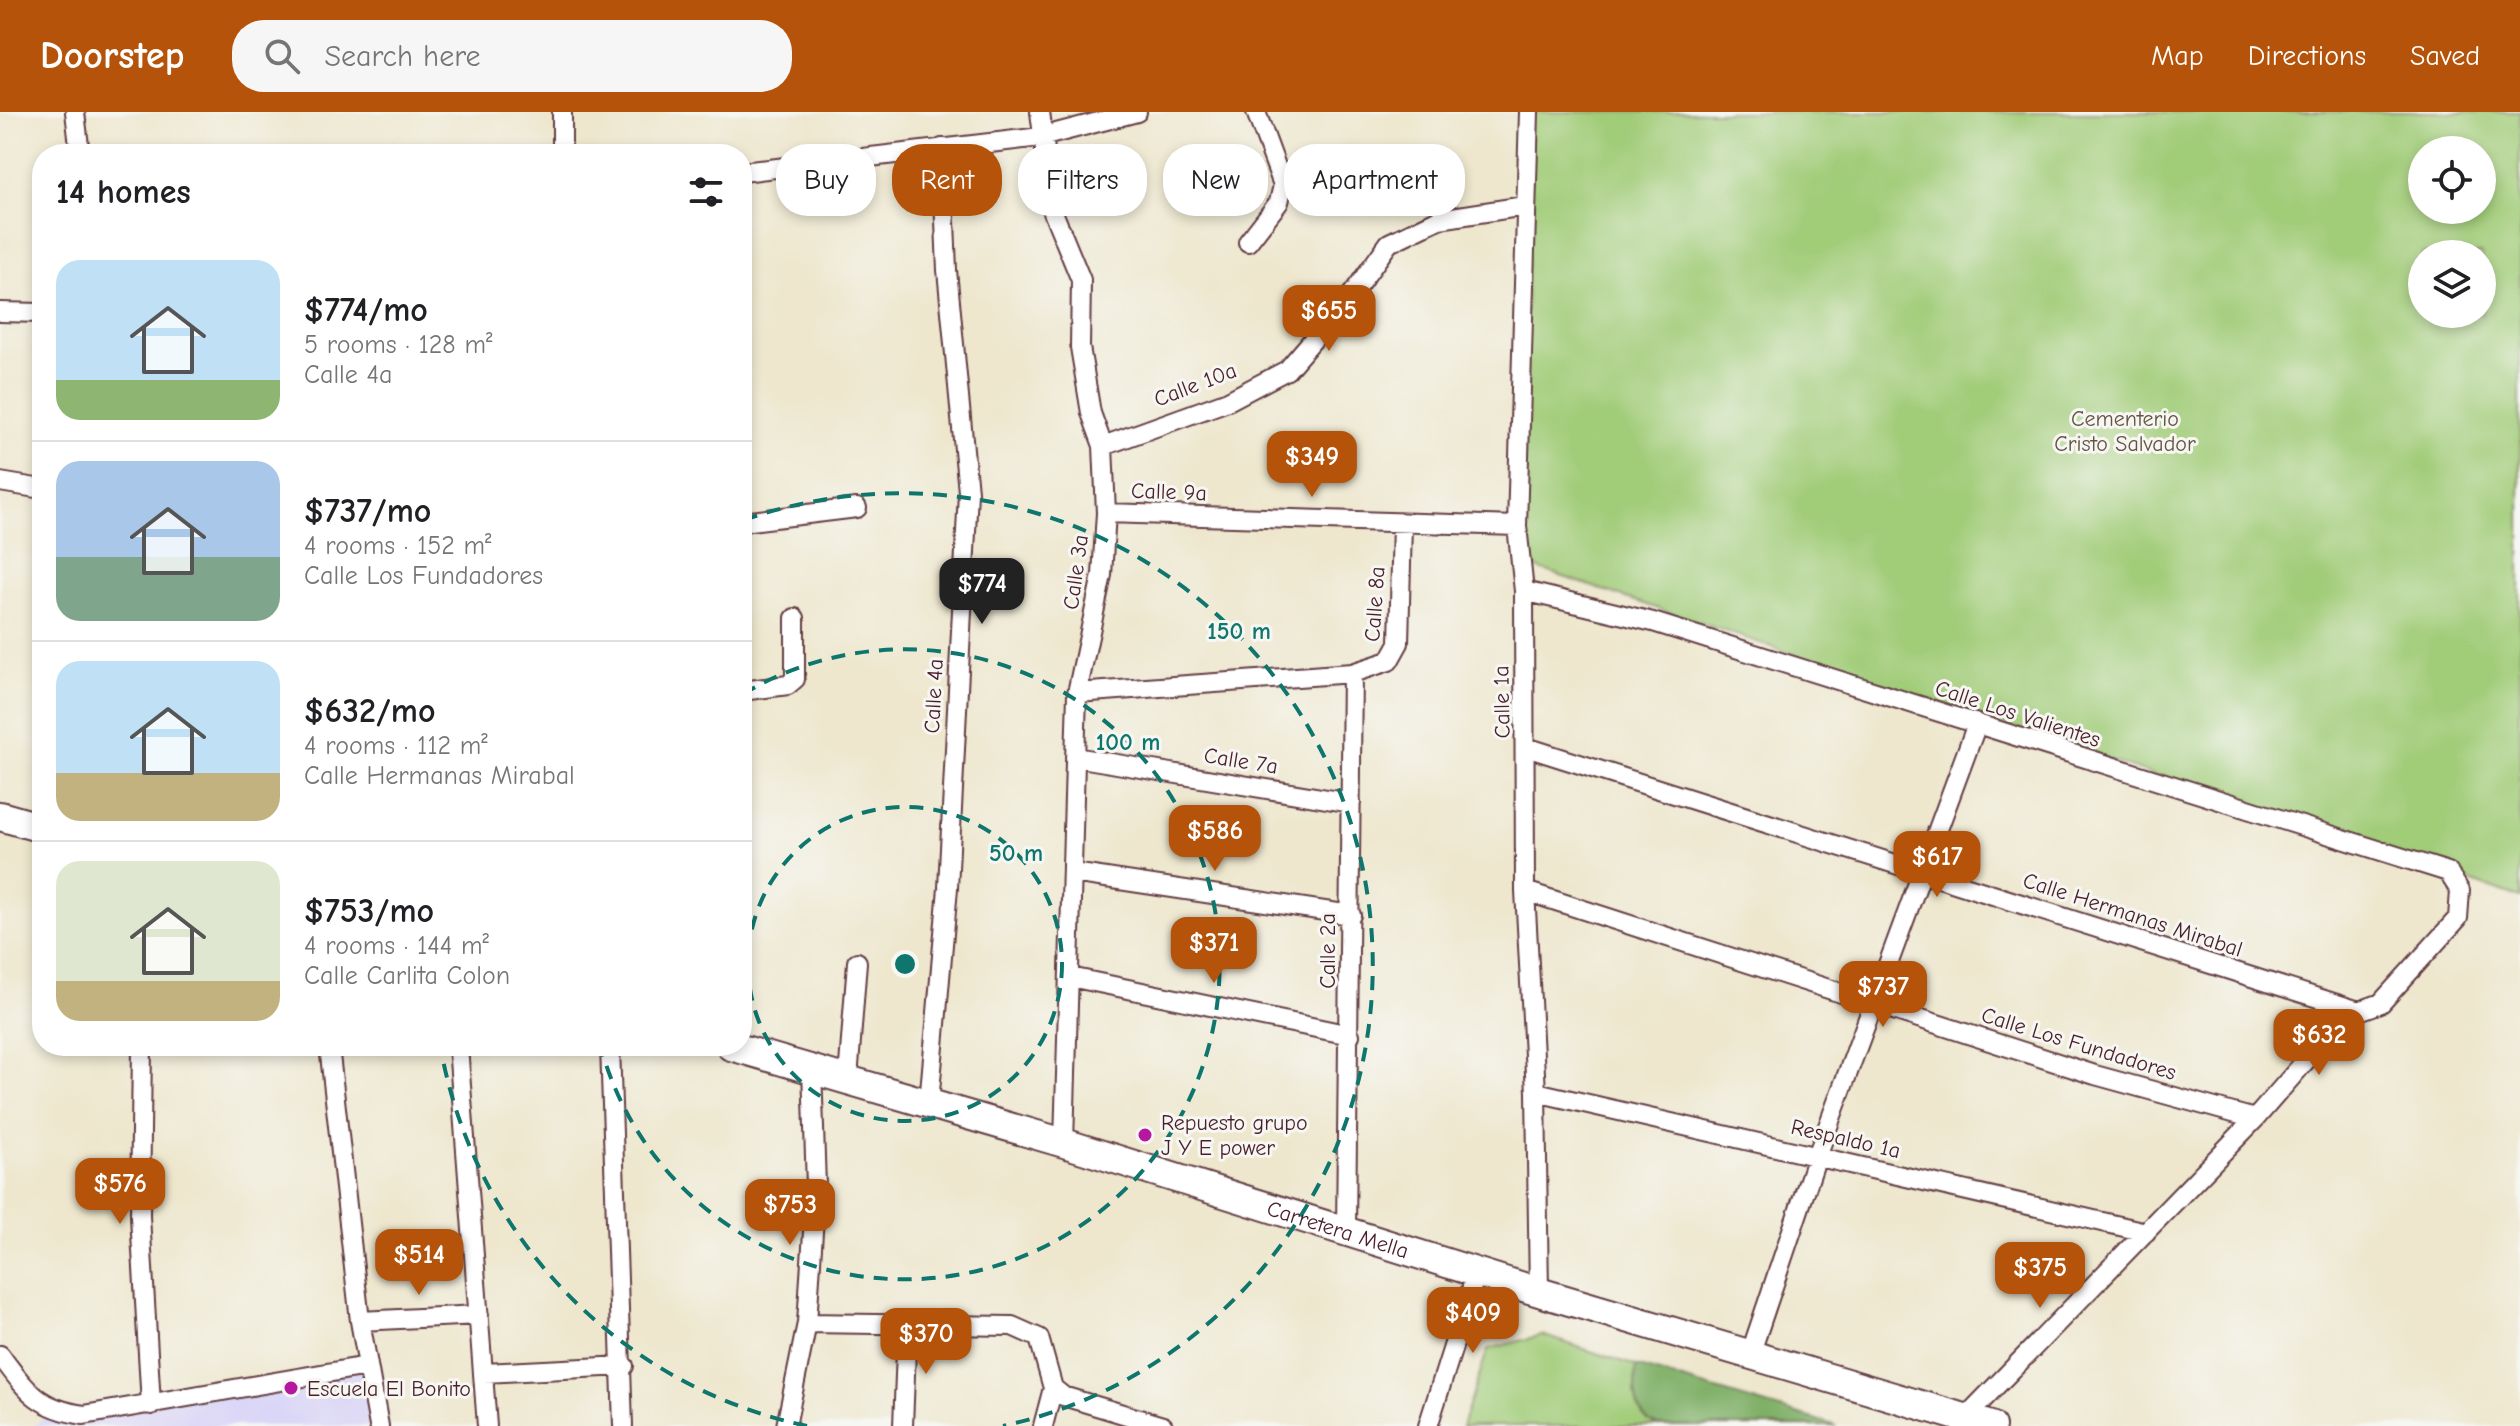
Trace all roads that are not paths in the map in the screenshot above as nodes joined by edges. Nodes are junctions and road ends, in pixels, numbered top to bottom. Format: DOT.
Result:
graph roads {
  1 [pos="75,112"];
  2 [pos="562,112"];
  3 [pos="1040,112"];
  4 [pos="1137,112"];
  5 [pos="1256,112"];
  6 [pos="1529,112"];
  7 [pos="1041,137"];
  8 [pos="79,144"];
  9 [pos="562,144"];
  10 [pos="978,144"];
  11 [pos="892,154"];
  12 [pos="752,171"];
  13 [pos="1525,206"];
  14 [pos="945,216"];
  15 [pos="1248,242"];
  16 [pos="0,312"];
  17 [pos="32,313"];
  18 [pos="1103,446"];
  19 [pos="0,482"];
  20 [pos="32,487"];
  21 [pos="857,508"];
  22 [pos="1106,513"];
  23 [pos="752,521"];
  24 [pos="1402,523"];
  25 [pos="1517,526"];
  26 [pos="1524,591"];
  27 [pos="795,618"];
  28 [pos="1352,673"];
  29 [pos="752,690"];
  30 [pos="1077,693"];
  31 [pos="1977,724"];
  32 [pos="1526,747"];
  33 [pos="1075,757"];
  34 [pos="1351,803"];
  35 [pos="0,816"];
  36 [pos="32,825"];
  37 [pos="1922,872"];
  38 [pos="1073,873"];
  39 [pos="1525,891"];
  40 [pos="1351,915"];
  41 [pos="857,962"];
  42 [pos="1070,977"];
  43 [pos="1873,1004"];
  44 [pos="2359,1011"];
  45 [pos="1350,1035"];
  46 [pos="752,1052"];
  47 [pos="142,1056"];
  48 [pos="330,1056"];
  49 [pos="459,1056"];
  50 [pos="610,1056"];
  51 [pos="812,1069"];
  52 [pos="848,1079"];
  53 [pos="1536,1092"];
  54 [pos="929,1103"];
  55 [pos="2255,1119"];
  56 [pos="1064,1143"];
  57 [pos="1817,1156"];
  58 [pos="1346,1230"];
  59 [pos="2146,1232"];
  60 [pos="1477,1271"];
  61 [pos="1539,1292"];
  62 [pos="479,1315"];
  63 [pos="360,1321"];
  64 [pos="807,1323"];
  65 [pos="907,1324"];
  66 [pos="0,1355"];
  67 [pos="1750,1355"];
  68 [pos="367,1366"];
  69 [pos="624,1366"];
  70 [pos="484,1373"];
  71 [pos="1053,1388"];
  72 [pos="151,1405"];
  73 [pos="1978,1422"];
  74 [pos="379,1426"];
  75 [pos="487,1426"];
  76 [pos="623,1426"];
  77 [pos="786,1426"];
  78 [pos="903,1426"];
  79 [pos="1043,1426"];
  80 [pos="1163,1426"];
  81 [pos="1428,1426"];
  1 -- 8 [label="street"];
  2 -- 9 [label="street"];
  3 -- 7 [label="street, Calle 3a"];
  4 -- 7 [label="street"];
  5 -- 15 [label="street"];
  6 -- 13 [label="street, Calle 1a"];
  7 -- 10 [label="street"];
  7 -- 18 [label="street, Calle 3a"];
  11 -- 12 [label="street"];
  13 -- 18 [label="street, Calle 10a"];
  13 -- 25 [label="street, Calle 1a"];
  14 -- 54 [label="street, Calle 4a"];
  16 -- 17 [label="street"];
  18 -- 22 [label="street, Calle 3a"];
  19 -- 20 [label="street"];
  21 -- 23 [label="street"];
  22 -- 24 [label="street, Calle 9a"];
  22 -- 30 [label="street, Calle 3a"];
  24 -- 25 [label="street, Calle 9a"];
  24 -- 28 [label="street, Calle 8a"];
  25 -- 26 [label="street, Calle 1a"];
  26 -- 31 [label="street, Calle Los Valientes"];
  26 -- 32 [label="street, Calle 1a"];
  27 -- 29 [label="street"];
  28 -- 30 [label="street, Calle 8a"];
  28 -- 34 [label="street, Calle 2a"];
  30 -- 33 [label="street, Calle 3a"];
  31 -- 37 [label="street"];
  31 -- 44 [label="street, Calle Los Valientes"];
  32 -- 37 [label="street, Calle Hermanas Mirabal"];
  32 -- 39 [label="street, Calle 1a"];
  33 -- 34 [label="street, Calle 7a"];
  33 -- 38 [label="street, Calle 3a"];
  34 -- 40 [label="street, Calle 2a"];
  35 -- 36 [label="main road"];
  37 -- 43 [label="street"];
  37 -- 44 [label="street, Calle Hermanas Mirabal"];
  38 -- 40 [label="street"];
  38 -- 42 [label="street, Calle 3a"];
  39 -- 43 [label="street, Calle Los Fundadores"];
  39 -- 53 [label="street, Calle 1a"];
  40 -- 45 [label="street, Calle 2a"];
  41 -- 52 [label="street"];
  42 -- 45 [label="street"];
  42 -- 56 [label="street, Calle 3a"];
  43 -- 55 [label="street, Calle Los Fundadores"];
  43 -- 57 [label="street"];
  44 -- 55 [label="street"];
  45 -- 58 [label="street, Calle 2a"];
  46 -- 51 [label="main road, Carretera Mella"];
  47 -- 72 [label="street"];
  48 -- 63 [label="street"];
  49 -- 62 [label="street"];
  50 -- 69 [label="street"];
  51 -- 52 [label="main road, Carretera Mella"];
  51 -- 64 [label="street"];
  52 -- 54 [label="main road, Carretera Mella"];
  53 -- 57 [label="street, Respaldo 1a"];
  53 -- 61 [label="street, Calle 1a"];
  54 -- 56 [label="main road, Carretera Mella"];
  55 -- 59 [label="street"];
  56 -- 58 [label="main road, Carretera Mella"];
  57 -- 59 [label="street, Respaldo 1a"];
  57 -- 67 [label="street"];
  58 -- 60 [label="main road, Carretera Mella"];
  59 -- 73 [label="street"];
  60 -- 61 [label="main road, Carretera Mella"];
  60 -- 81 [label="street"];
  61 -- 67 [label="main road, Carretera Mella"];
  62 -- 63 [label="street"];
  62 -- 70 [label="street"];
  63 -- 68 [label="street"];
  64 -- 65 [label="street"];
  64 -- 77 [label="street"];
  65 -- 71 [label="street"];
  65 -- 78 [label="street"];
  66 -- 72 [label="street"];
  67 -- 73 [label="main road, Carretera Mella"];
  68 -- 72 [label="street"];
  68 -- 74 [label="street"];
  69 -- 70 [label="street"];
  69 -- 76 [label="street"];
  70 -- 75 [label="street"];
  71 -- 79 [label="street"];
  71 -- 80 [label="street"];
}
